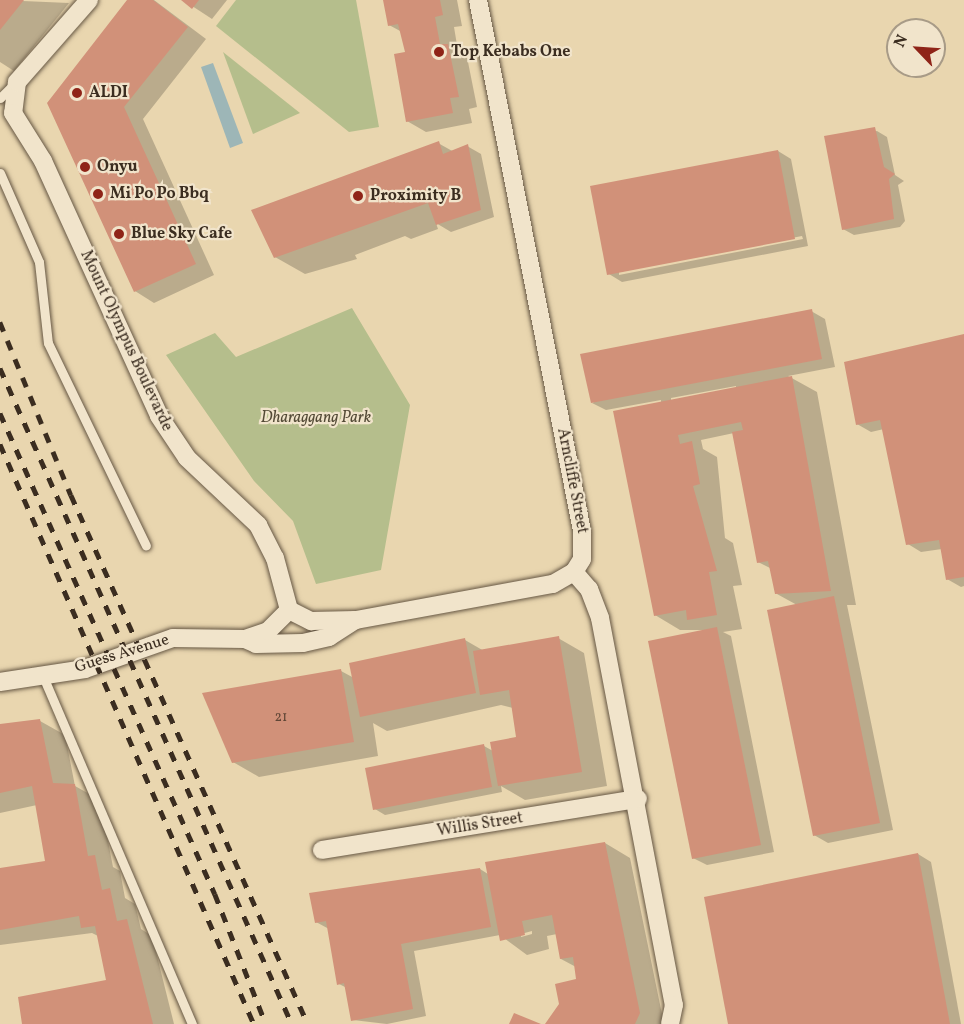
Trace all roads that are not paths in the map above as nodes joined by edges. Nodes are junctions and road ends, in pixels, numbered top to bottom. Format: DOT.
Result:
graph roads {
  1 [pos="89,0"];
  2 [pos="478,0"];
  3 [pos="8,81"];
  4 [pos="0,98"];
  5 [pos="7,110"];
  6 [pos="0,173"];
  7 [pos="146,546"];
  8 [pos="574,572"];
  9 [pos="289,610"];
  10 [pos="356,620"];
  11 [pos="244,639"];
  12 [pos="42,674"];
  13 [pos="0,682"];
  14 [pos="638,799"];
  15 [pos="322,850"];
  16 [pos="192,1024"];
  17 [pos="670,1024"];
  1 -- 3 [label="street"];
  2 -- 8 [label="street, Arncliffe Street"];
  3 -- 4 [label="lane"];
  3 -- 5 [label="street, Mount Olympus Boulevarde"];
  5 -- 9 [label="street, Mount Olympus Boulevarde"];
  6 -- 7 [label="lane"];
  8 -- 10 [label="street, Guess Avenue"];
  8 -- 14 [label="street"];
  9 -- 10 [label="street, Guess Avenue"];
  9 -- 11 [label="street, Guess Avenue"];
  10 -- 11 [label="street, Guess Avenue"];
  11 -- 12 [label="street, Guess Avenue"];
  12 -- 13 [label="street, Guess Avenue"];
  12 -- 16 [label="lane"];
  14 -- 15 [label="street, Willis Street"];
  14 -- 17 [label="street"];
}
